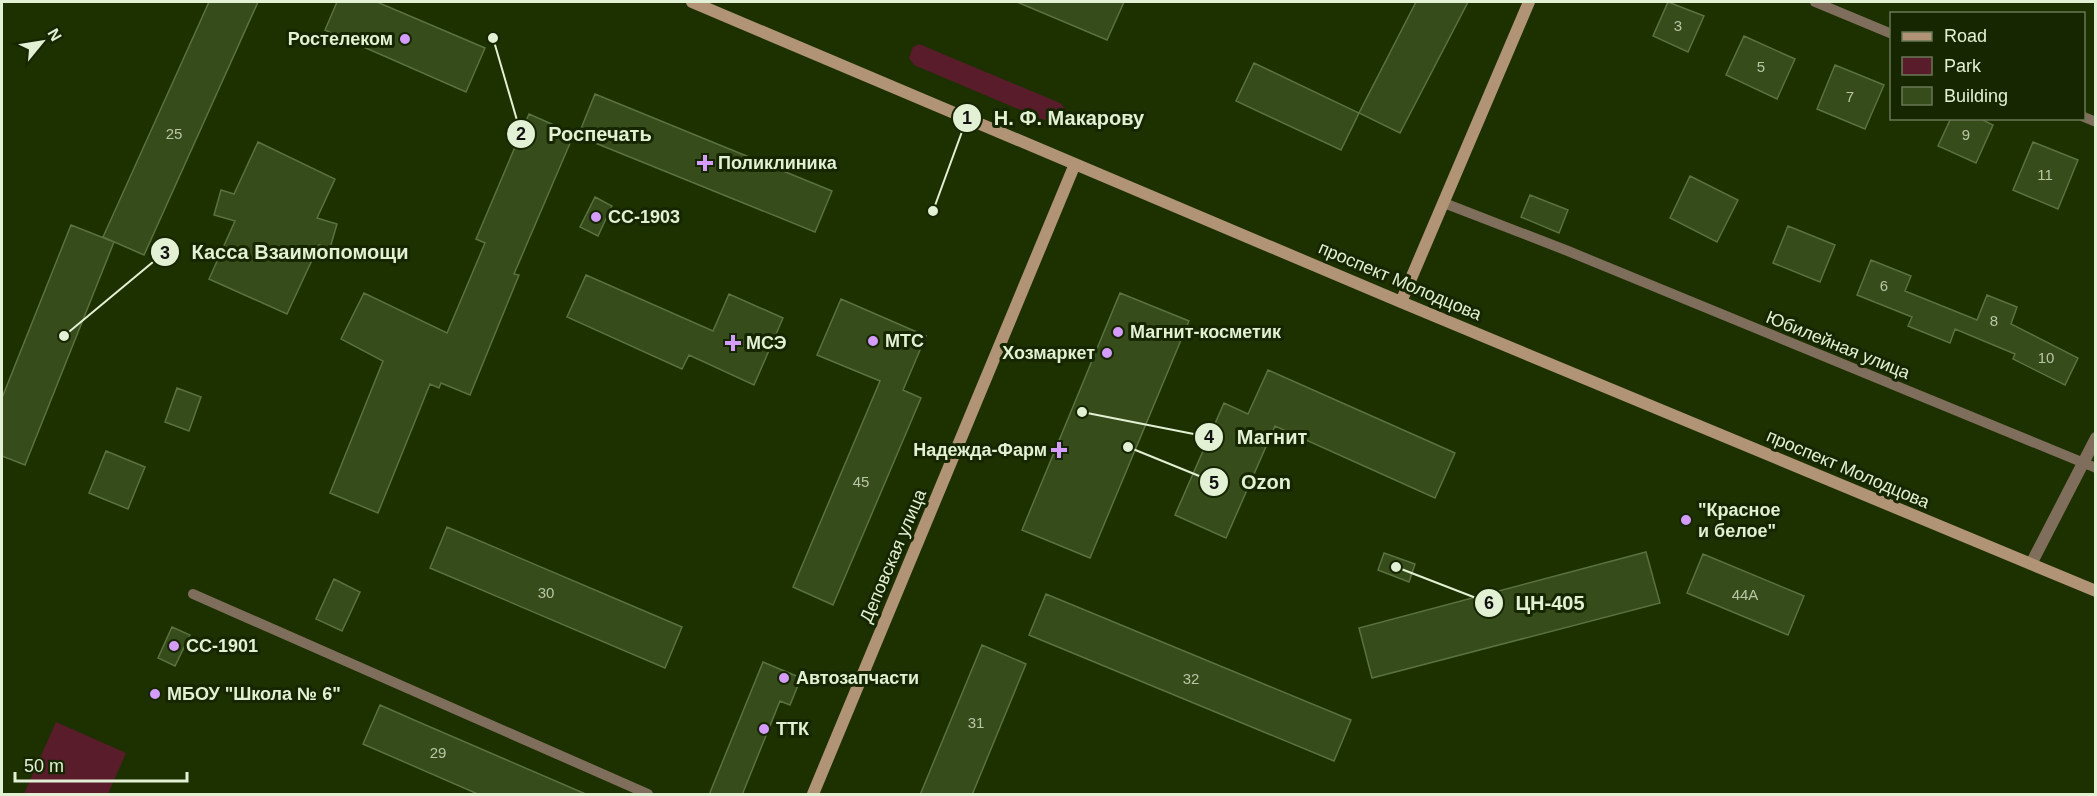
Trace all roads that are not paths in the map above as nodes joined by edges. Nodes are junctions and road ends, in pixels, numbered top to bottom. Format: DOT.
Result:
graph roads {
  1 [pos="692,2"];
  2 [pos="1529,2"];
  3 [pos="1815,2"];
  4 [pos="1890,33"];
  5 [pos="1075,164"];
  6 [pos="1444,203"];
  7 [pos="1401,302"];
  8 [pos="2096,438"];
  9 [pos="2081,464"];
  10 [pos="2096,468"];
  11 [pos="2031,564"];
  12 [pos="2096,591"];
  13 [pos="193,594"];
  14 [pos="648,795"];
  15 [pos="813,795"];
  1 -- 5 [label="main road, проспект Молодцова"];
  2 -- 6 [label="main road"];
  3 -- 4 [label="lane"];
  5 -- 7 [label="main road, проспект Молодцова"];
  5 -- 15 [label="main road, Деповская улица"];
  6 -- 7 [label="main road"];
  6 -- 9 [label="lane, Юбилейная улица"];
  7 -- 11 [label="main road, проспект Молодцова"];
  8 -- 9 [label="street"];
  9 -- 10 [label="lane, Юбилейная улица"];
  9 -- 11 [label="street"];
  11 -- 12 [label="main road, проспект Молодцова"];
  13 -- 14 [label="lane"];
}
